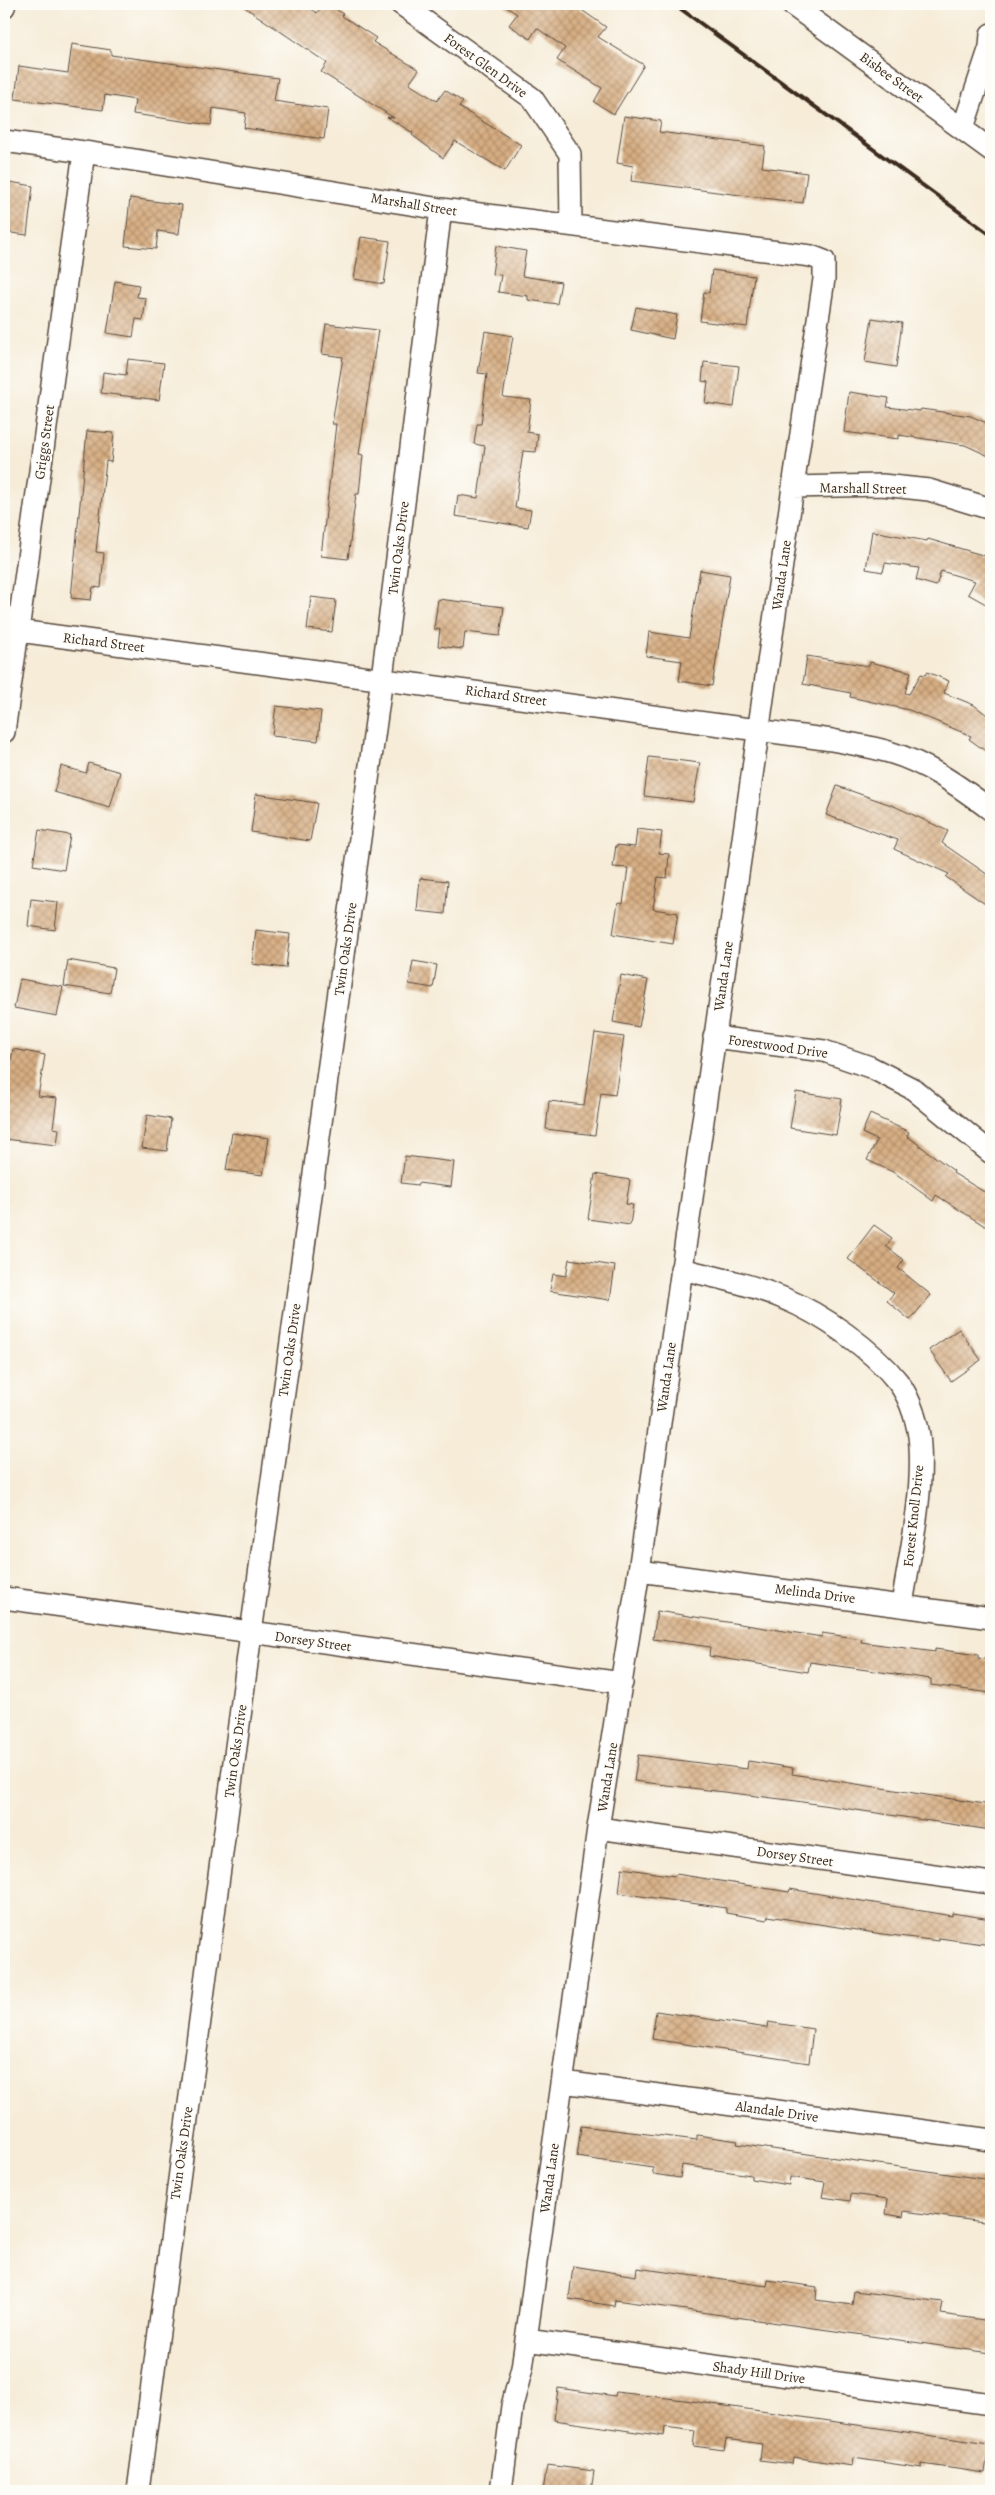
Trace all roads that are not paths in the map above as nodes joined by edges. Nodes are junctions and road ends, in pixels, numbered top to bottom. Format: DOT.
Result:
graph roads {
  1 [pos="401,4"];
  2 [pos="791,4"];
  3 [pos="991,34"];
  4 [pos="963,128"];
  5 [pos="4,141"];
  6 [pos="991,150"];
  7 [pos="84,152"];
  8 [pos="441,209"];
  9 [pos="571,225"];
  10 [pos="824,261"];
  11 [pos="793,487"];
  12 [pos="991,509"];
  13 [pos="10,630"];
  14 [pos="382,678"];
  15 [pos="760,729"];
  16 [pos="4,732"];
  17 [pos="991,810"];
  18 [pos="714,1037"];
  19 [pos="991,1153"];
  20 [pos="681,1268"];
  21 [pos="640,1571"];
  22 [pos="4,1598"];
  23 [pos="902,1604"];
  24 [pos="991,1618"];
  25 [pos="250,1633"];
  26 [pos="622,1683"];
  27 [pos="598,1828"];
  28 [pos="991,1883"];
  29 [pos="563,2082"];
  30 [pos="991,2140"];
  31 [pos="526,2340"];
  32 [pos="991,2404"];
  33 [pos="138,2491"];
  34 [pos="501,2491"];
  1 -- 9 [label="street, Forest Glen Drive"];
  2 -- 4 [label="street, Bisbee Street"];
  3 -- 4 [label="street"];
  4 -- 6 [label="street, Bisbee Street"];
  5 -- 7 [label="street, Marshall Street"];
  7 -- 8 [label="street, Marshall Street"];
  7 -- 13 [label="street, Griggs Street"];
  8 -- 9 [label="street, Marshall Street"];
  8 -- 14 [label="street, Twin Oaks Drive"];
  9 -- 10 [label="street, Marshall Street"];
  10 -- 11 [label="street, Wanda Lane"];
  11 -- 12 [label="street, Marshall Street"];
  11 -- 15 [label="street, Wanda Lane"];
  13 -- 14 [label="street, Richard Street"];
  13 -- 16 [label="street, Griggs Street"];
  14 -- 15 [label="street, Richard Street"];
  14 -- 25 [label="street, Twin Oaks Drive"];
  15 -- 17 [label="street, Richard Street"];
  15 -- 18 [label="street, Wanda Lane"];
  18 -- 19 [label="street, Forestwood Drive"];
  18 -- 20 [label="street, Wanda Lane"];
  20 -- 21 [label="street, Wanda Lane"];
  20 -- 23 [label="street, Forest Knoll Drive"];
  21 -- 23 [label="street, Melinda Drive"];
  21 -- 26 [label="street, Wanda Lane"];
  22 -- 25 [label="street, Dorsey Street"];
  23 -- 24 [label="street, Melinda Drive"];
  25 -- 26 [label="street, Dorsey Street"];
  25 -- 33 [label="street, Twin Oaks Drive"];
  26 -- 27 [label="street, Wanda Lane"];
  27 -- 28 [label="street, Dorsey Street"];
  27 -- 29 [label="street, Wanda Lane"];
  29 -- 30 [label="street, Alandale Drive"];
  29 -- 31 [label="street, Wanda Lane"];
  31 -- 32 [label="street, Shady Hill Drive"];
  31 -- 34 [label="street, Wanda Lane"];
}
